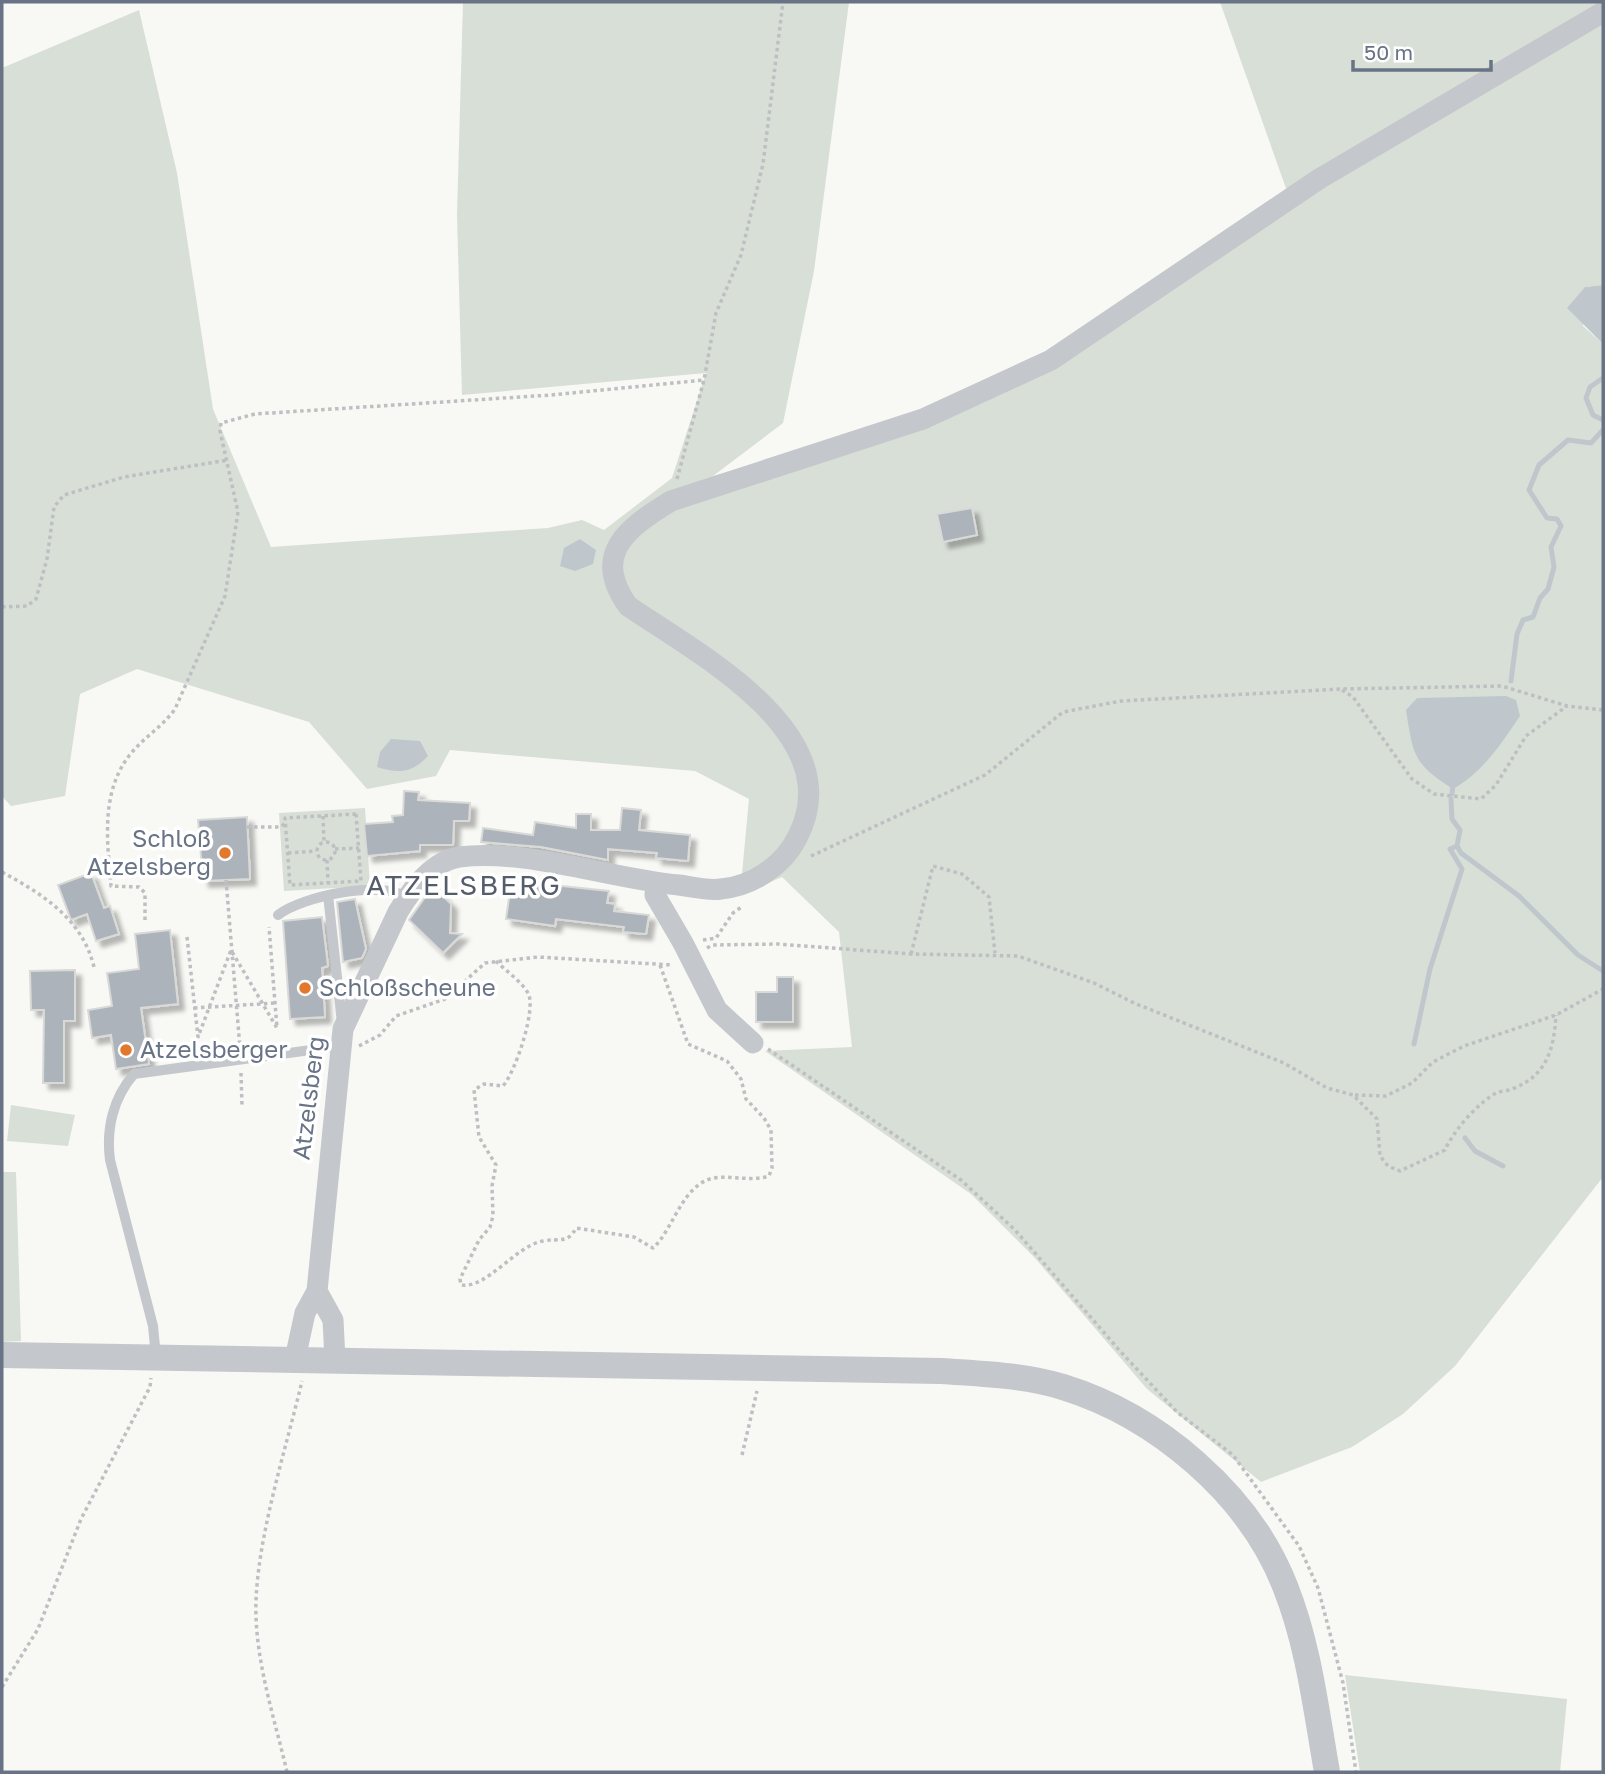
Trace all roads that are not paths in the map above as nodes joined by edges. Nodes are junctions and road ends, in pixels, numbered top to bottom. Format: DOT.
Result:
graph roads {
  1 [pos="1603,12"];
  2 [pos="656,883"];
  3 [pos="328,895"];
  4 [pos="407,897"];
  5 [pos="278,915"];
  6 [pos="341,1038"];
  7 [pos="753,1043"];
  8 [pos="317,1291"];
  9 [pos="2,1354"];
  10 [pos="156,1357"];
  11 [pos="301,1359"];
  12 [pos="335,1360"];
  13 [pos="1327,1772"];
  1 -- 2 [label="street, Atzelsberg"];
  2 -- 4 [label="street, Atzelsberg"];
  2 -- 7 [label="street"];
  3 -- 4 [label="lane"];
  3 -- 5 [label="lane"];
  3 -- 6 [label="lane"];
  4 -- 6 [label="street, Atzelsberg"];
  6 -- 8 [label="street, Atzelsberg"];
  6 -- 10 [label="lane"];
  8 -- 11 [label="street, Atzelsberg"];
  8 -- 12 [label="street"];
  9 -- 10 [label="street"];
  10 -- 11 [label="street"];
  11 -- 12 [label="street"];
  12 -- 13 [label="street"];
}
